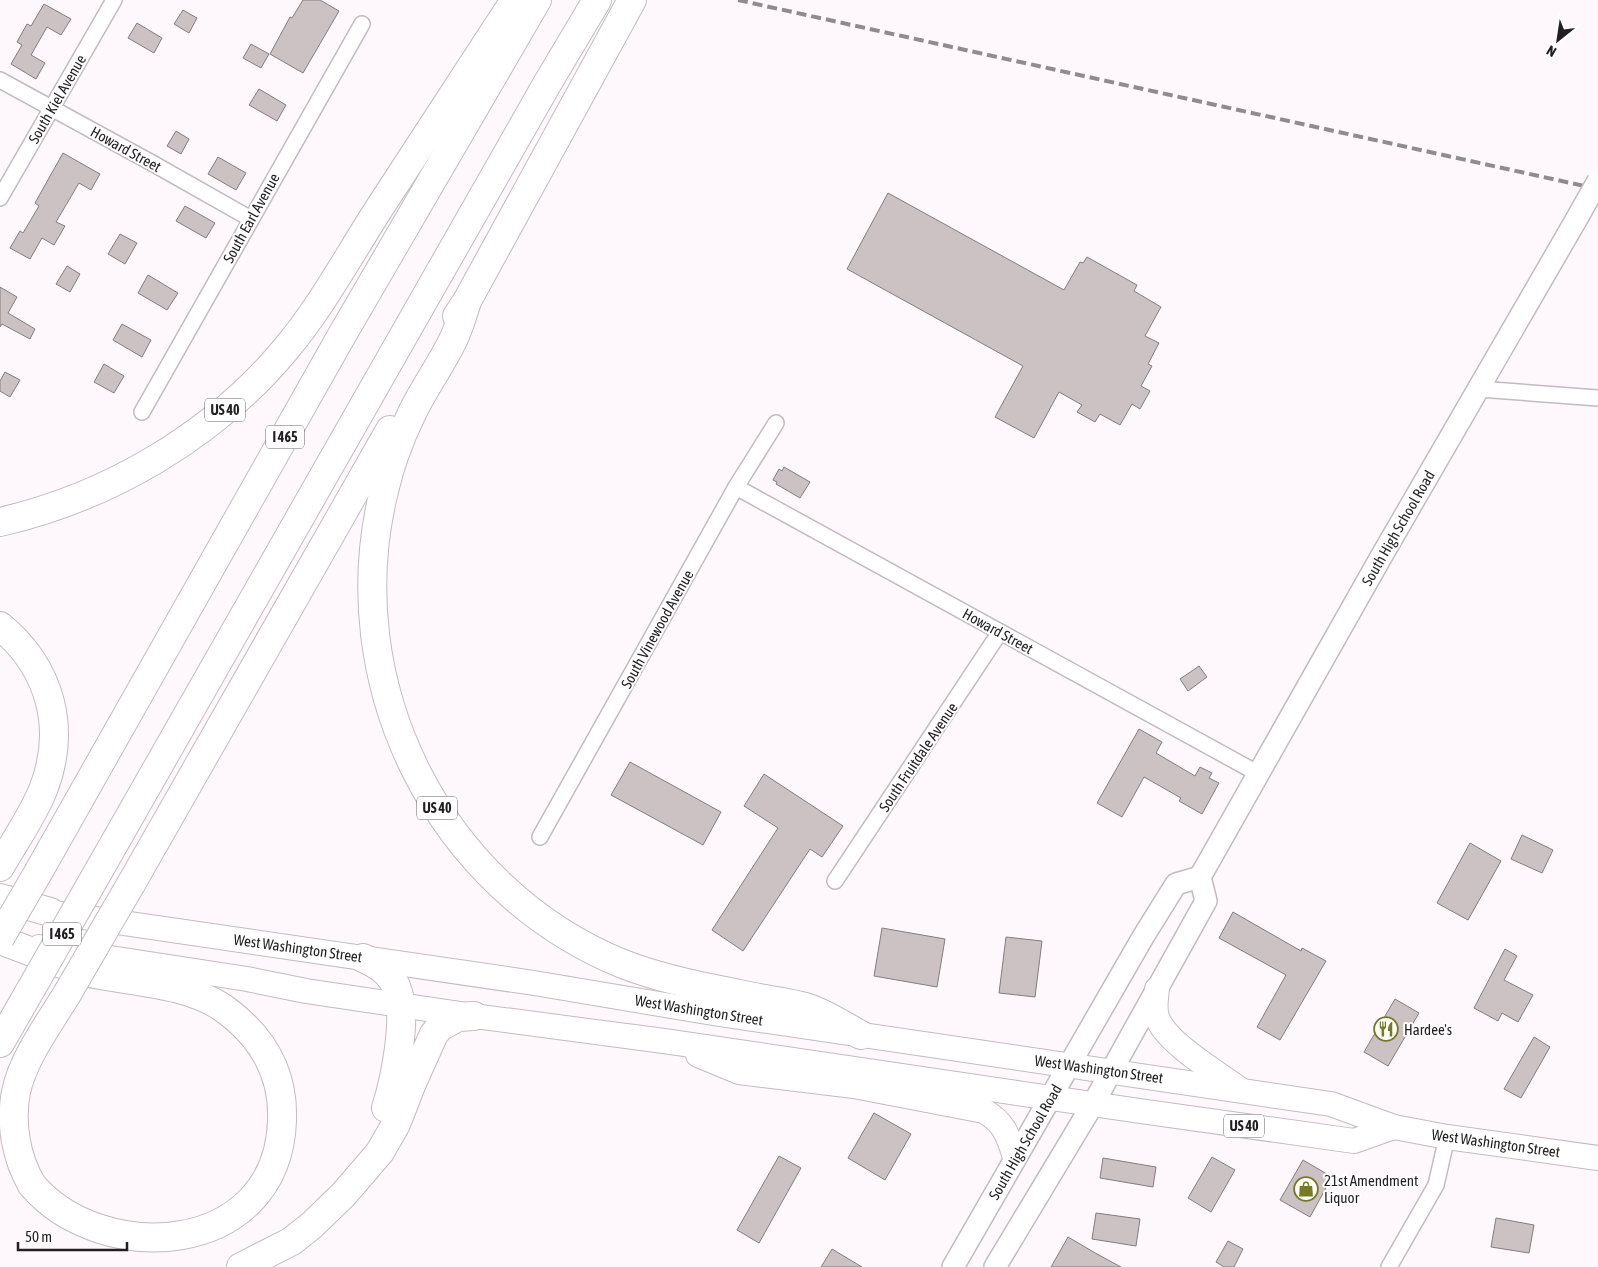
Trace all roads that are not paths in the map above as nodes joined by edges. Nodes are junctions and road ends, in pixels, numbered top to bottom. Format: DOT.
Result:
graph roads {
  1 [pos="114,0"];
  2 [pos="632,0"];
  3 [pos="529,2"];
  4 [pos="593,7"];
  5 [pos="362,24"];
  6 [pos="0,80"];
  7 [pos="51,108"];
  8 [pos="1598,180"];
  9 [pos="0,198"];
  10 [pos="250,219"];
  11 [pos="467,301"];
  12 [pos="1479,389"];
  13 [pos="1598,398"];
  14 [pos="142,412"];
  15 [pos="776,423"];
  16 [pos="736,487"];
  17 [pos="0,522"];
  18 [pos="0,626"];
  19 [pos="1000,632"];
  20 [pos="1259,774"];
  21 [pos="540,837"];
  22 [pos="0,866"];
  23 [pos="1200,877"];
  24 [pos="835,881"];
  25 [pos="0,898"];
  26 [pos="0,905"];
  27 [pos="50,912"];
  28 [pos="3,941"];
  29 [pos="363,958"];
  30 [pos="1157,990"];
  31 [pos="400,1005"];
  32 [pos="474,1016"];
  33 [pos="861,1035"];
  34 [pos="664,1041"];
  35 [pos="0,1043"];
  36 [pos="1070,1065"];
  37 [pos="1111,1071"];
  38 [pos="1241,1090"];
  39 [pos="1050,1098"];
  40 [pos="1093,1104"];
  41 [pos="1394,1127"];
  42 [pos="1447,1137"];
  43 [pos="1016,1157"];
  44 [pos="1598,1158"];
  45 [pos="360,1174"];
  46 [pos="241,1267"];
  47 [pos="953,1267"];
  48 [pos="994,1267"];
  49 [pos="1390,1267"];
  1 -- 7 [label="street, South Kiel Avenue"];
  2 -- 11 [label="highway, US 40"];
  3 -- 17 [label="highway, US 40"];
  3 -- 28 [label="highway, I 465, bridge"];
  4 -- 35 [label="highway, I 465, bridge"];
  5 -- 10 [label="street, South Earl Avenue"];
  6 -- 7 [label="street, Howard Street"];
  7 -- 9 [label="street, South Kiel Avenue"];
  7 -- 10 [label="street, Howard Street"];
  8 -- 12 [label="street, South High School Road, bridge"];
  10 -- 14 [label="street, South Earl Avenue"];
  11 -- 28 [label="highway, bridge"];
  11 -- 33 [label="highway, US 40"];
  12 -- 13 [label="street"];
  12 -- 20 [label="street, South High School Road"];
  15 -- 16 [label="street, South Vinewood Avenue"];
  16 -- 19 [label="street, Howard Street"];
  16 -- 21 [label="street, South Vinewood Avenue"];
  18 -- 22 [label="highway"];
  19 -- 20 [label="street, Howard Street"];
  19 -- 24 [label="street, South Fruitdale Avenue"];
  20 -- 23 [label="street, South High School Road"];
  23 -- 30 [label="street"];
  23 -- 36 [label="street, South High School Road"];
  25 -- 27 [label="highway"];
  26 -- 27 [label="main road, West Washington Street"];
  27 -- 29 [label="main road, West Washington Street"];
  28 -- 31 [label="main road, West Washington Street / US 40"];
  29 -- 31 [label="highway"];
  29 -- 33 [label="main road, West Washington Street"];
  30 -- 37 [label="street"];
  30 -- 38 [label="main road"];
  31 -- 32 [label="main road, West Washington Street / US 40"];
  31 -- 45 [label="highway"];
  32 -- 34 [label="main road, West Washington Street / US 40"];
  32 -- 45 [label="highway"];
  33 -- 36 [label="main road, West Washington Street"];
  34 -- 39 [label="main road, West Washington Street / US 40"];
  34 -- 43 [label="main road"];
  36 -- 37 [label="main road, West Washington Street"];
  36 -- 39 [label="street, South High School Road"];
  37 -- 38 [label="main road, West Washington Street"];
  37 -- 40 [label="street"];
  38 -- 41 [label="main road, West Washington Street"];
  39 -- 40 [label="main road, West Washington Street / US 40"];
  39 -- 43 [label="street, South High School Road"];
  40 -- 41 [label="main road, West Washington Street / US 40"];
  40 -- 48 [label="street"];
  41 -- 42 [label="main road, West Washington Street / US 40"];
  42 -- 44 [label="main road, West Washington Street / US 40"];
  42 -- 49 [label="street"];
  43 -- 47 [label="street, South High School Road"];
  45 -- 46 [label="highway"];
}
